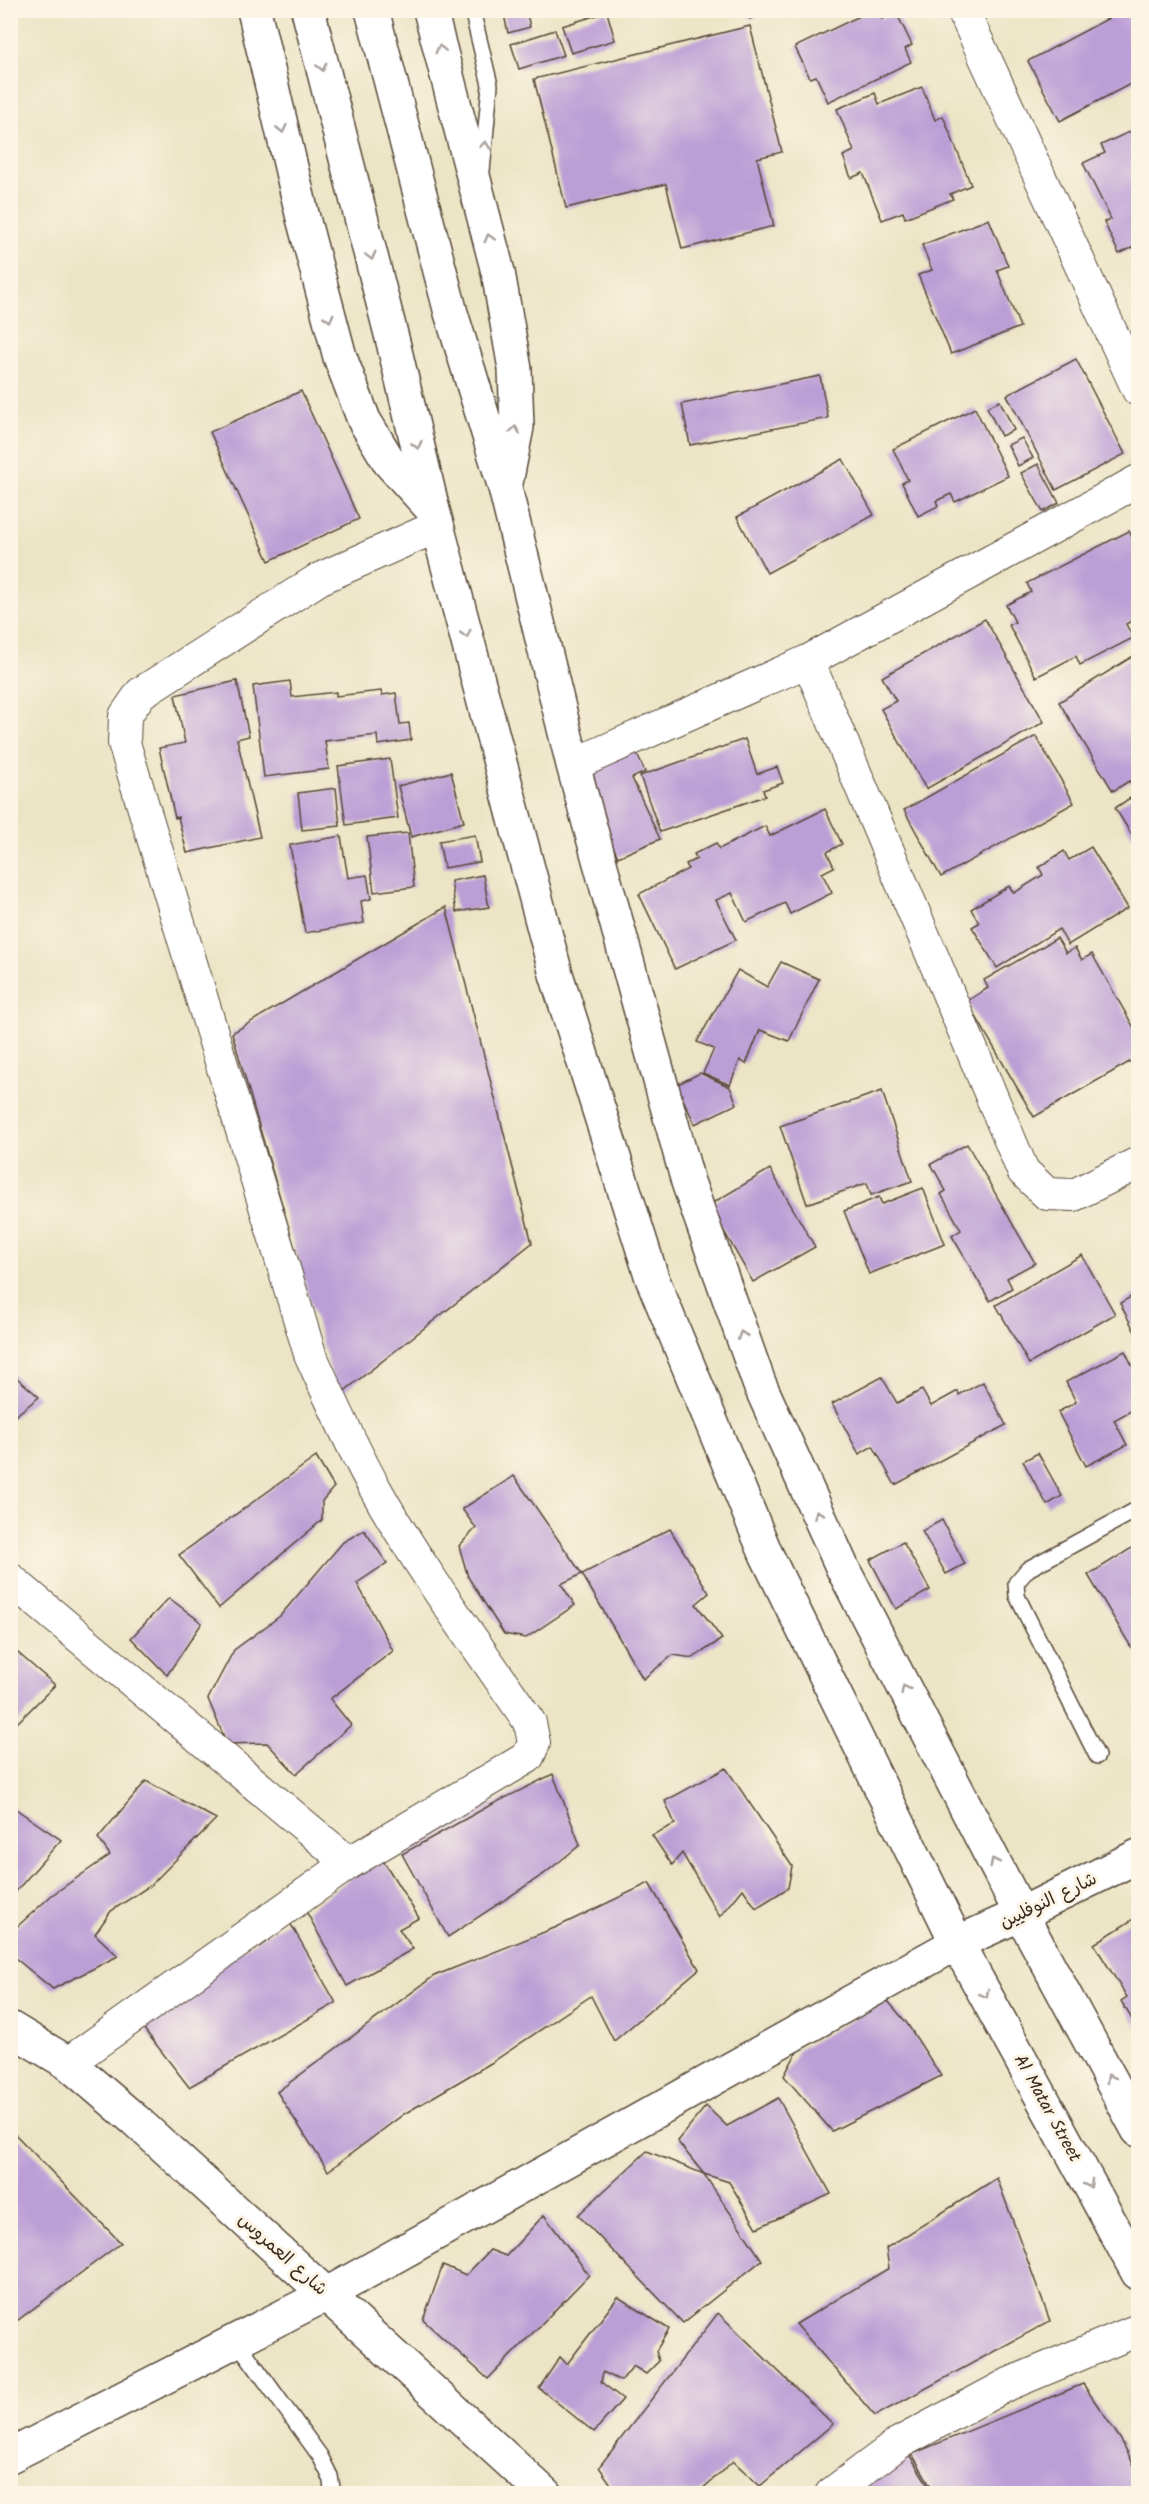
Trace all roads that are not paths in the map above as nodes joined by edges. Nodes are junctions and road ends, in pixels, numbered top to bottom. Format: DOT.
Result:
graph roads {
  1 [pos="254,10"];
  2 [pos="308,10"];
  3 [pos="372,10"];
  4 [pos="430,10"];
  5 [pos="472,10"];
  6 [pos="963,10"];
  7 [pos="479,204"];
  8 [pos="1138,390"];
  9 [pos="1138,481"];
  10 [pos="505,488"];
  11 [pos="435,518"];
  12 [pos="808,661"];
  13 [pos="573,765"];
  14 [pos="1138,1163"];
  15 [pos="1138,1509"];
  16 [pos="10,1579"];
  17 [pos="1097,1756"];
  18 [pos="1138,1856"];
  19 [pos="349,1863"];
  20 [pos="1021,1914"];
  21 [pos="957,1943"];
  22 [pos="10,2028"];
  23 [pos="68,2063"];
  24 [pos="1138,2130"];
  25 [pos="1138,2272"];
  26 [pos="327,2294"];
  27 [pos="1138,2330"];
  28 [pos="236,2340"];
  29 [pos="10,2456"];
  30 [pos="333,2493"];
  31 [pos="545,2493"];
  32 [pos="831,2493"];
  1 -- 11 [label="main road, one-way"];
  2 -- 11 [label="main road, Al Matar Street, one-way"];
  3 -- 10 [label="main road"];
  7 -- 4 [label="main road, one-way"];
  7 -- 5 [label="lane, one-way"];
  6 -- 8 [label="street"];
  10 -- 7 [label="main road, one-way"];
  9 -- 12 [label="street"];
  10 -- 13 [label="main road"];
  11 -- 19 [label="street"];
  11 -- 21 [label="main road, Al Matar Street, one-way"];
  12 -- 13 [label="street"];
  12 -- 14 [label="street"];
  20 -- 13 [label="main road, one-way"];
  15 -- 17 [label="lane"];
  16 -- 19 [label="street"];
  18 -- 20 [label="main road, شارع النوفليين"];
  19 -- 23 [label="street"];
  20 -- 21 [label="main road, شارع النوفليين"];
  24 -- 20 [label="main road, one-way"];
  21 -- 25 [label="main road, Al Matar Street, one-way"];
  21 -- 26 [label="main road, شارع النوفليين"];
  22 -- 23 [label="main road, شارع العمروس"];
  23 -- 26 [label="main road, شارع العمروس"];
  26 -- 28 [label="main road, شارع النوفليين"];
  26 -- 31 [label="main road, شارع العمروس"];
  27 -- 32 [label="street"];
  28 -- 29 [label="main road, شارع النوفليين"];
  28 -- 30 [label="lane"];
}
